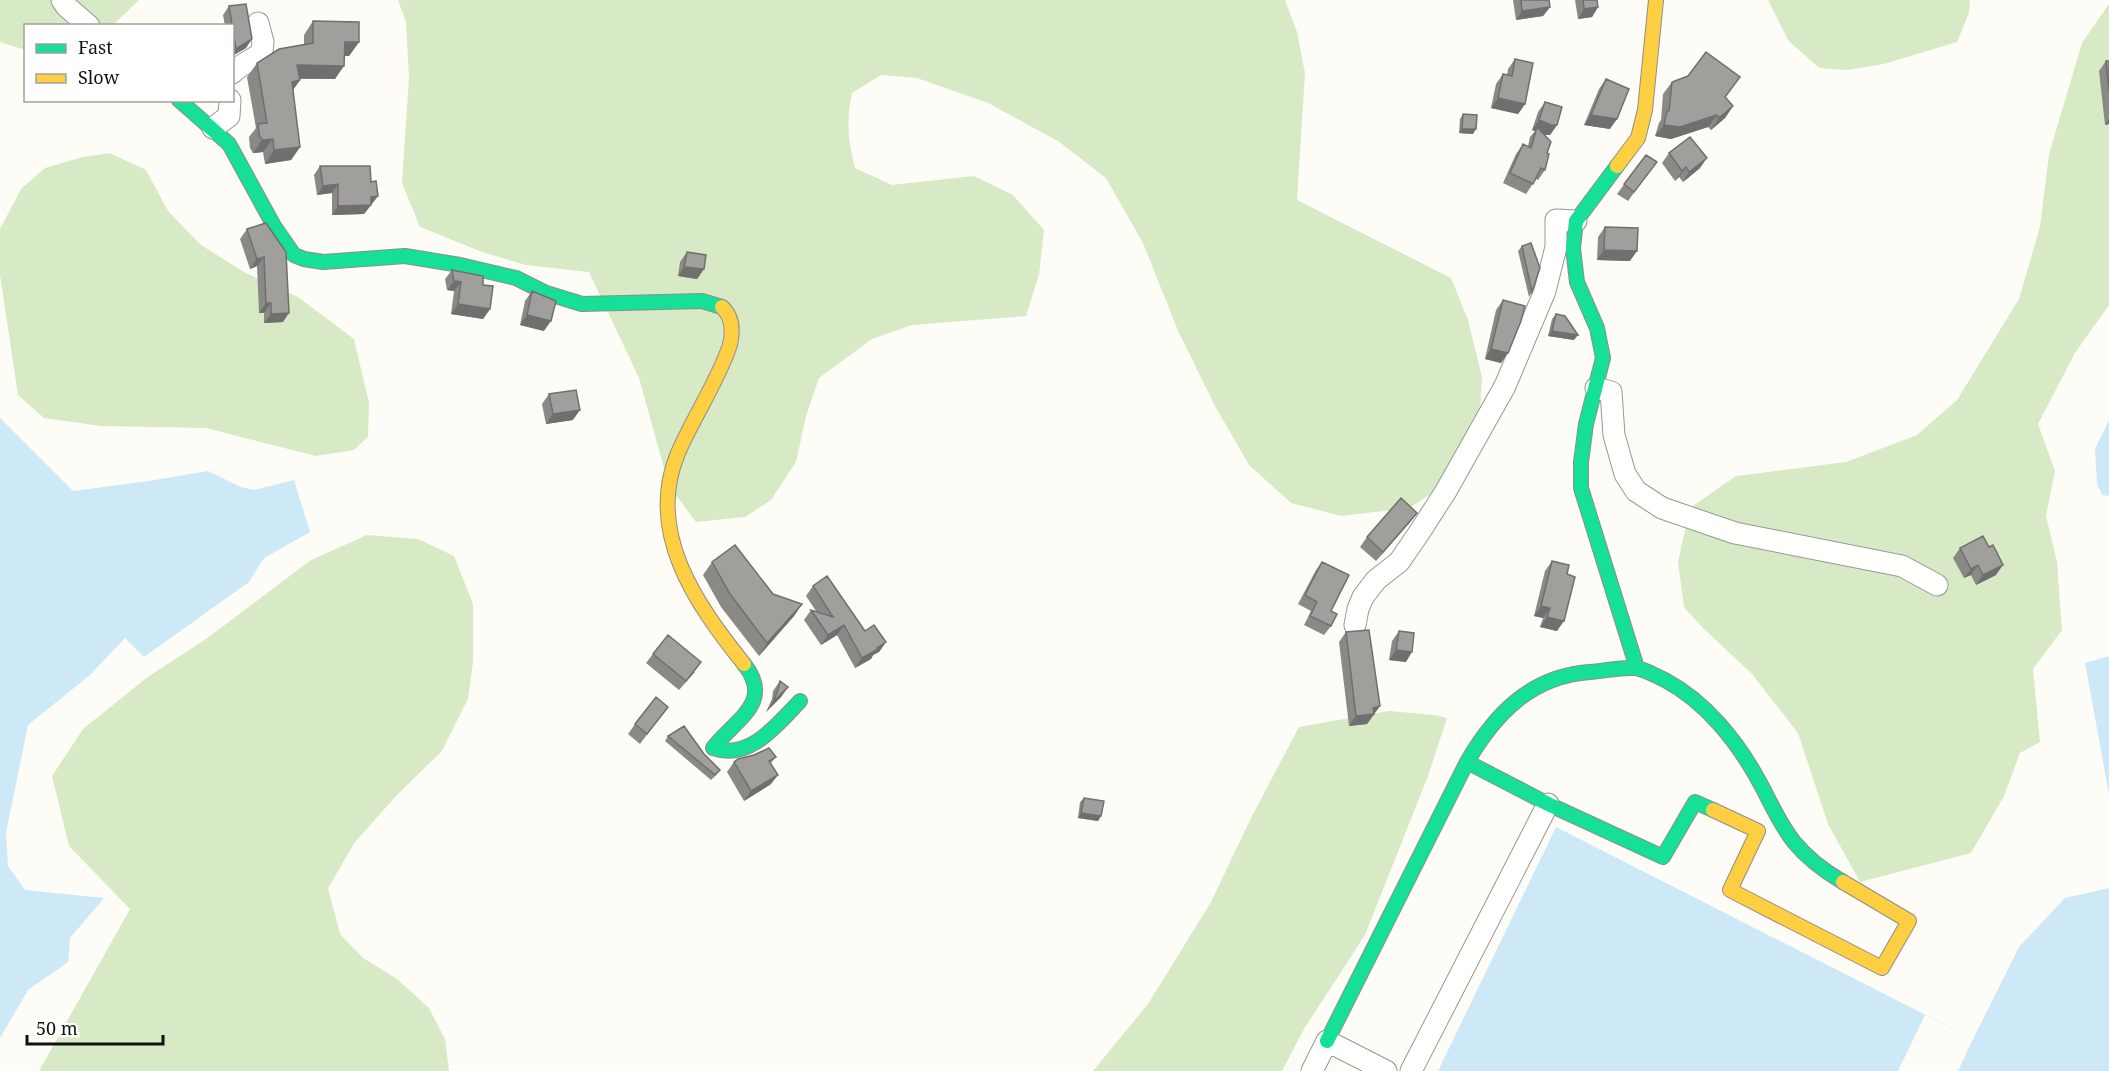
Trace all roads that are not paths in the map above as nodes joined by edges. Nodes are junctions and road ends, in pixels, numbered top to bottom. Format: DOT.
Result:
graph roads {
  1 [pos="62,0"];
  2 [pos="1656,0"];
  3 [pos="258,23"];
  4 [pos="87,24"];
  5 [pos="234,71"];
  6 [pos="182,102"];
  7 [pos="230,102"];
  8 [pos="213,128"];
  9 [pos="1576,221"];
  10 [pos="1596,388"];
  11 [pos="1937,585"];
  12 [pos="1355,625"];
  13 [pos="1636,668"];
  14 [pos="800,701"];
  15 [pos="1467,762"];
  16 [pos="1548,804"];
  17 [pos="1777,819"];
  18 [pos="1758,831"];
  19 [pos="1327,1041"];
  20 [pos="1312,1071"];
  21 [pos="1386,1071"];
  22 [pos="1411,1071"];
  1 -- 4 [label="street"];
  2 -- 9 [label="street"];
  3 -- 5 [label="street"];
  6 -- 8 [label="street"];
  7 -- 8 [label="street"];
  8 -- 14 [label="street"];
  9 -- 10 [label="street"];
  9 -- 12 [label="street"];
  10 -- 11 [label="street"];
  10 -- 13 [label="street"];
  13 -- 15 [label="street"];
  13 -- 17 [label="street"];
  15 -- 16 [label="street"];
  15 -- 19 [label="street"];
  16 -- 18 [label="street"];
  16 -- 22 [label="street"];
  17 -- 18 [label="street"];
  17 -- 18 [label="street"];
  19 -- 20 [label="street"];
  19 -- 21 [label="street"];
}
